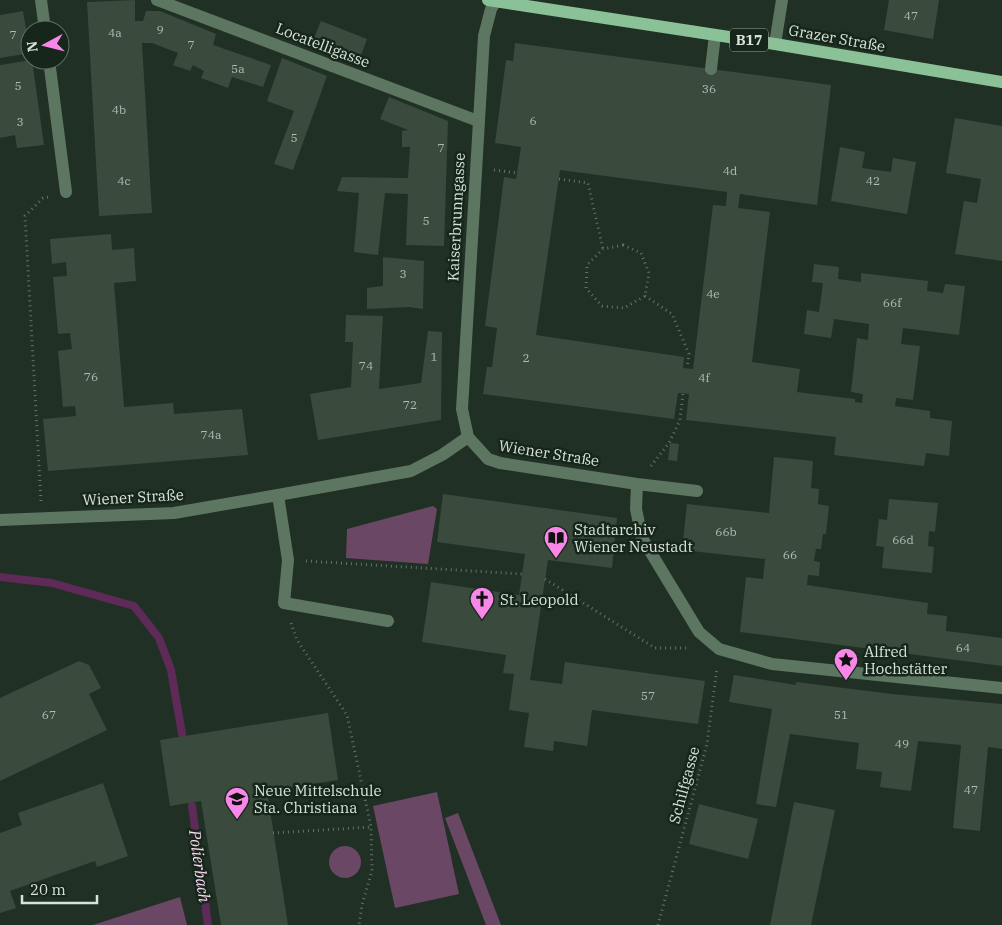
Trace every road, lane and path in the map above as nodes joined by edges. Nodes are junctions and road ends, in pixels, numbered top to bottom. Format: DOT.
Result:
graph roads {
  1 [pos="41,0"];
  2 [pos="158,0"];
  3 [pos="493,0"];
  4 [pos="782,0"];
  5 [pos="44,20"];
  6 [pos="716,35"];
  7 [pos="775,44"];
  8 [pos="711,69"];
  9 [pos="50,70"];
  10 [pos="1002,82"];
  11 [pos="478,121"];
  12 [pos="559,179"];
  13 [pos="66,192"];
  14 [pos="603,249"];
  15 [pos="645,296"];
  16 [pos="687,368"];
  17 [pos="683,393"];
  18 [pos="468,437"];
  19 [pos="637,484"];
  20 [pos="697,491"];
  21 [pos="278,496"];
  22 [pos="42,518"];
  23 [pos="0,520"];
  24 [pos="288,560"];
  25 [pos="522,574"];
  26 [pos="545,579"];
  27 [pos="284,603"];
  28 [pos="388,620"];
  29 [pos="719,649"];
  30 [pos="1002,688"];
  31 [pos="371,827"];
  32 [pos="273,833"];
  33 [pos="359,925"];
  34 [pos="658,925"];
  1 -- 5 [label="street"];
  2 -- 11 [label="street, Locatelligasse"];
  3 -- 6 [label="main road, Grazer Straße / B17"];
  3 -- 11 [label="street, Kaiserbrunngasse"];
  4 -- 7 [label="street"];
  6 -- 7 [label="main road, Grazer Straße / B17"];
  6 -- 8 [label="street"];
  7 -- 10 [label="main road, Grazer Straße / B17"];
  9 -- 13 [label="street"];
  11 -- 18 [label="street, Kaiserbrunngasse"];
  12 -- 14 [label="path"];
  13 -- 22 [label="path"];
  14 -- 15 [label="path"];
  14 -- 15 [label="path"];
  15 -- 16 [label="path"];
  17 -- 19 [label="path"];
  18 -- 19 [label="street, Wiener Straße"];
  18 -- 21 [label="street, Wiener Straße"];
  19 -- 20 [label="street, Wiener Straße"];
  19 -- 29 [label="street"];
  21 -- 22 [label="street, Wiener Straße"];
  21 -- 24 [label="street"];
  22 -- 23 [label="street, Wiener Straße"];
  24 -- 25 [label="path"];
  24 -- 27 [label="street"];
  26 -- 29 [label="path"];
  27 -- 28 [label="street"];
  27 -- 31 [label="path"];
  29 -- 30 [label="street"];
  29 -- 34 [label="path, Schilfgasse"];
  31 -- 32 [label="path"];
  31 -- 33 [label="path"];
}
